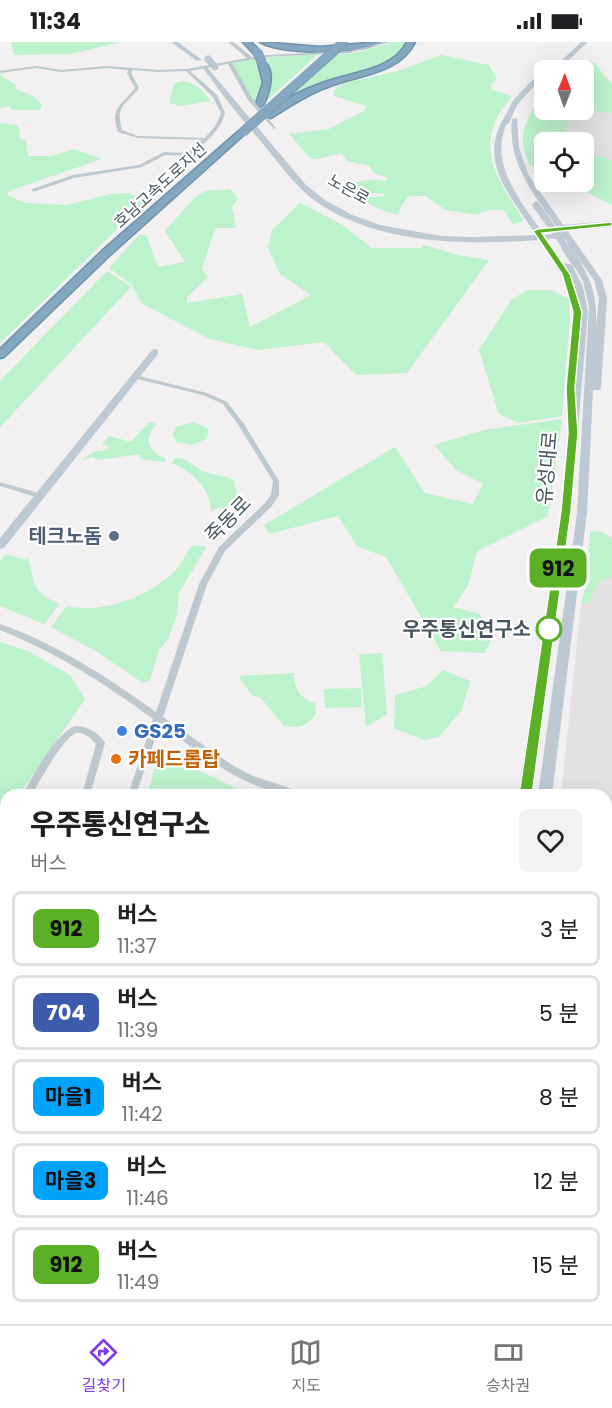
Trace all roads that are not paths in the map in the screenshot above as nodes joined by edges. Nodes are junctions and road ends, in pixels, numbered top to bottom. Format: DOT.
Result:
graph roads {
  1 [pos="174,42"];
  2 [pos="184,42"];
  3 [pos="230,42"];
  4 [pos="247,42"];
  5 [pos="264,42"];
  6 [pos="338,42"];
  7 [pos="344,42"];
  8 [pos="376,42"];
  9 [pos="387,42"];
  10 [pos="411,42"];
  11 [pos="574,42"];
  12 [pos="585,42"];
  13 [pos="253,55"];
  14 [pos="556,60"];
  15 [pos="566,60"];
  16 [pos="229,62"];
  17 [pos="131,69"];
  18 [pos="187,70"];
  19 [pos="0,72"];
  20 [pos="534,83"];
  21 [pos="534,94"];
  22 [pos="511,118"];
  23 [pos="264,119"];
  24 [pos="274,128"];
  25 [pos="240,131"];
  26 [pos="206,139"];
  27 [pos="174,189"];
  28 [pos="34,190"];
  29 [pos="612,224"];
  30 [pos="612,231"];
  31 [pos="565,232"];
  32 [pos="539,234"];
  33 [pos="572,264"];
  34 [pos="612,286"];
  35 [pos="603,298"];
  36 [pos="0,346"];
  37 [pos="156,352"];
  38 [pos="0,355"];
  39 [pos="135,377"];
  40 [pos="573,433"];
  41 [pos="586,436"];
  42 [pos="0,484"];
  43 [pos="39,496"];
  44 [pos="0,545"];
  45 [pos="0,627"];
  46 [pos="157,718"];
  47 [pos="30,789"];
  48 [pos="88,789"];
  49 [pos="134,789"];
  50 [pos="280,789"];
  51 [pos="526,789"];
  52 [pos="546,789"];
  1 -- 32 [label="main road, 노은로"];
  2 -- 23 [label="main road, 노은로, bridge"];
  3 -- 13 [label="street"];
  4 -- 13 [label="highway"];
  5 -- 8 [label="highway"];
  6 -- 25 [label="highway, 호남고속도로지선, bridge"];
  7 -- 25 [label="highway, 호남고속도로지선, bridge"];
  9 -- 13 [label="street"];
  10 -- 23 [label="highway"];
  11 -- 14 [label="main road, 유성대로"];
  12 -- 15 [label="main road"];
  13 -- 16 [label="street"];
  13 -- 25 [label="highway, bridge"];
  16 -- 18 [label="street"];
  16 -- 23 [label="street"];
  17 -- 18 [label="street"];
  17 -- 19 [label="street"];
  17 -- 26 [label="street"];
  18 -- 26 [label="street"];
  20 -- 22 [label="main road, 유성대로"];
  21 -- 22 [label="main road, 유성대로"];
  22 -- 31 [label="main road"];
  22 -- 32 [label="main road"];
  22 -- 33 [label="main road, 유성대로"];
  23 -- 24 [label="street"];
  23 -- 25 [label="highway, bridge"];
  23 -- 32 [label="main road, 노은로"];
  25 -- 27 [label="highway, 호남고속도로지선"];
  26 -- 28 [label="street"];
  27 -- 36 [label="highway, 호남고속도로지선"];
  27 -- 38 [label="highway, 호남고속도로지선"];
  29 -- 31 [label="main road"];
  30 -- 31 [label="main road"];
  31 -- 32 [label="main road"];
  31 -- 35 [label="main road"];
  32 -- 40 [label="main road"];
  33 -- 40 [label="main road, 유성대로"];
  33 -- 41 [label="main road, 유성대로"];
  34 -- 35 [label="main road"];
  35 -- 41 [label="main road"];
  37 -- 39 [label="main road"];
  39 -- 43 [label="main road"];
  39 -- 46 [label="street, 죽동로"];
  40 -- 51 [label="main road, 유성대로"];
  41 -- 52 [label="main road, 유성대로"];
  42 -- 43 [label="street"];
  43 -- 44 [label="main road"];
  45 -- 46 [label="street"];
  46 -- 49 [label="street, 죽동로"];
  46 -- 50 [label="street"];
  47 -- 48 [label="street"];
}
